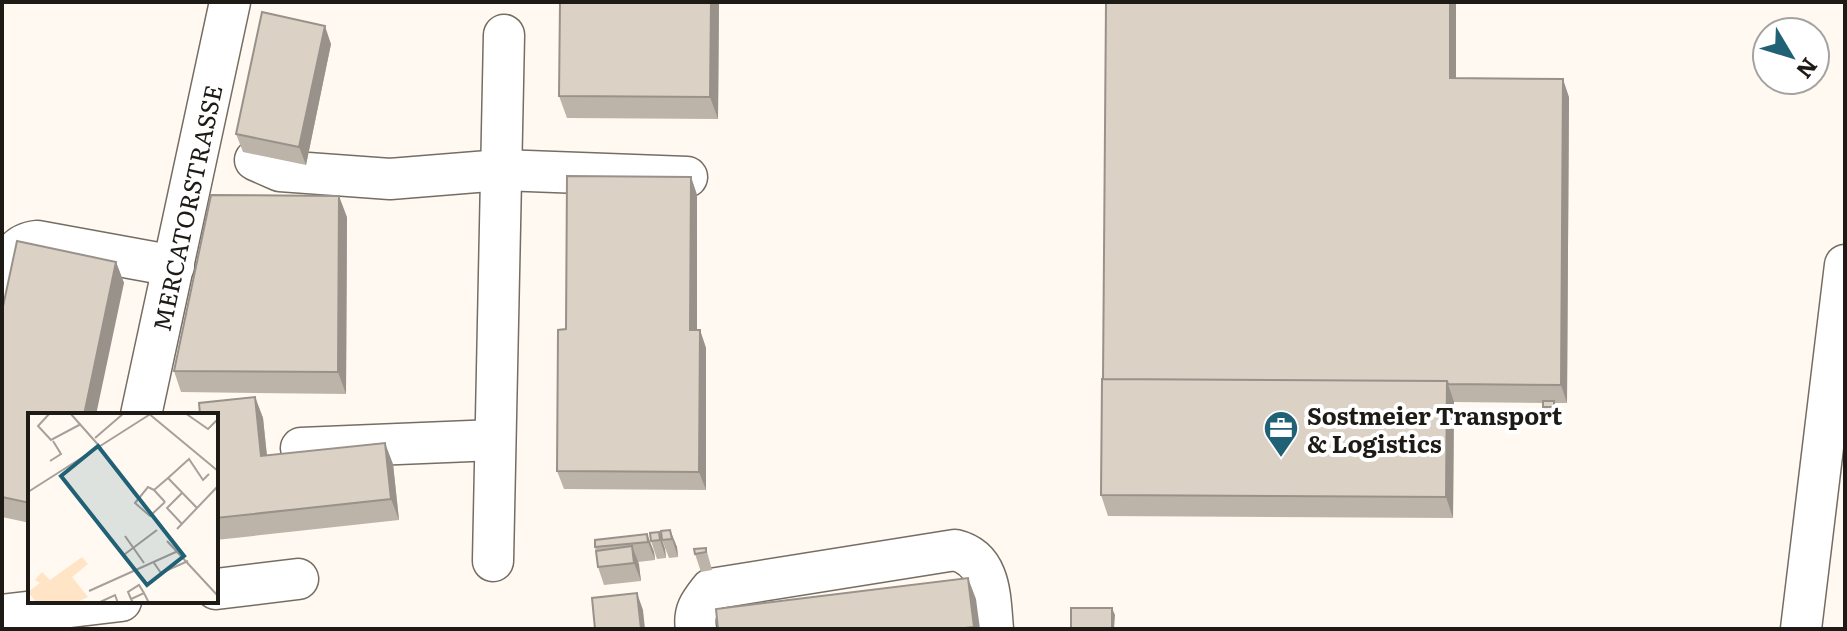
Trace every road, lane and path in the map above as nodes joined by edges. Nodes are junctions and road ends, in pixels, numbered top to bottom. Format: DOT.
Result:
graph roads {
  1 [pos="230,2"];
  2 [pos="504,35"];
  3 [pos="255,160"];
  4 [pos="501,170"];
  5 [pos="687,177"];
  6 [pos="1845,265"];
  7 [pos="174,266"];
  8 [pos="2,289"];
  9 [pos="141,413"];
  10 [pos="495,440"];
  11 [pos="301,448"];
  12 [pos="493,561"];
  13 [pos="298,579"];
  14 [pos="218,589"];
  15 [pos="98,603"];
  16 [pos="2,615"];
  17 [pos="696,629"];
  18 [pos="993,629"];
  19 [pos="1801,629"];
  1 -- 7 [label="street, MERCATORSTRASSE"];
  2 -- 4 [label="street"];
  3 -- 4 [label="street"];
  4 -- 5 [label="street"];
  4 -- 10 [label="street"];
  6 -- 19 [label="street"];
  7 -- 8 [label="street"];
  7 -- 9 [label="street, MERCATORSTRASSE"];
  10 -- 11 [label="street"];
  10 -- 12 [label="street"];
  13 -- 14 [label="street"];
  15 -- 16 [label="street"];
  17 -- 18 [label="street"];
}
